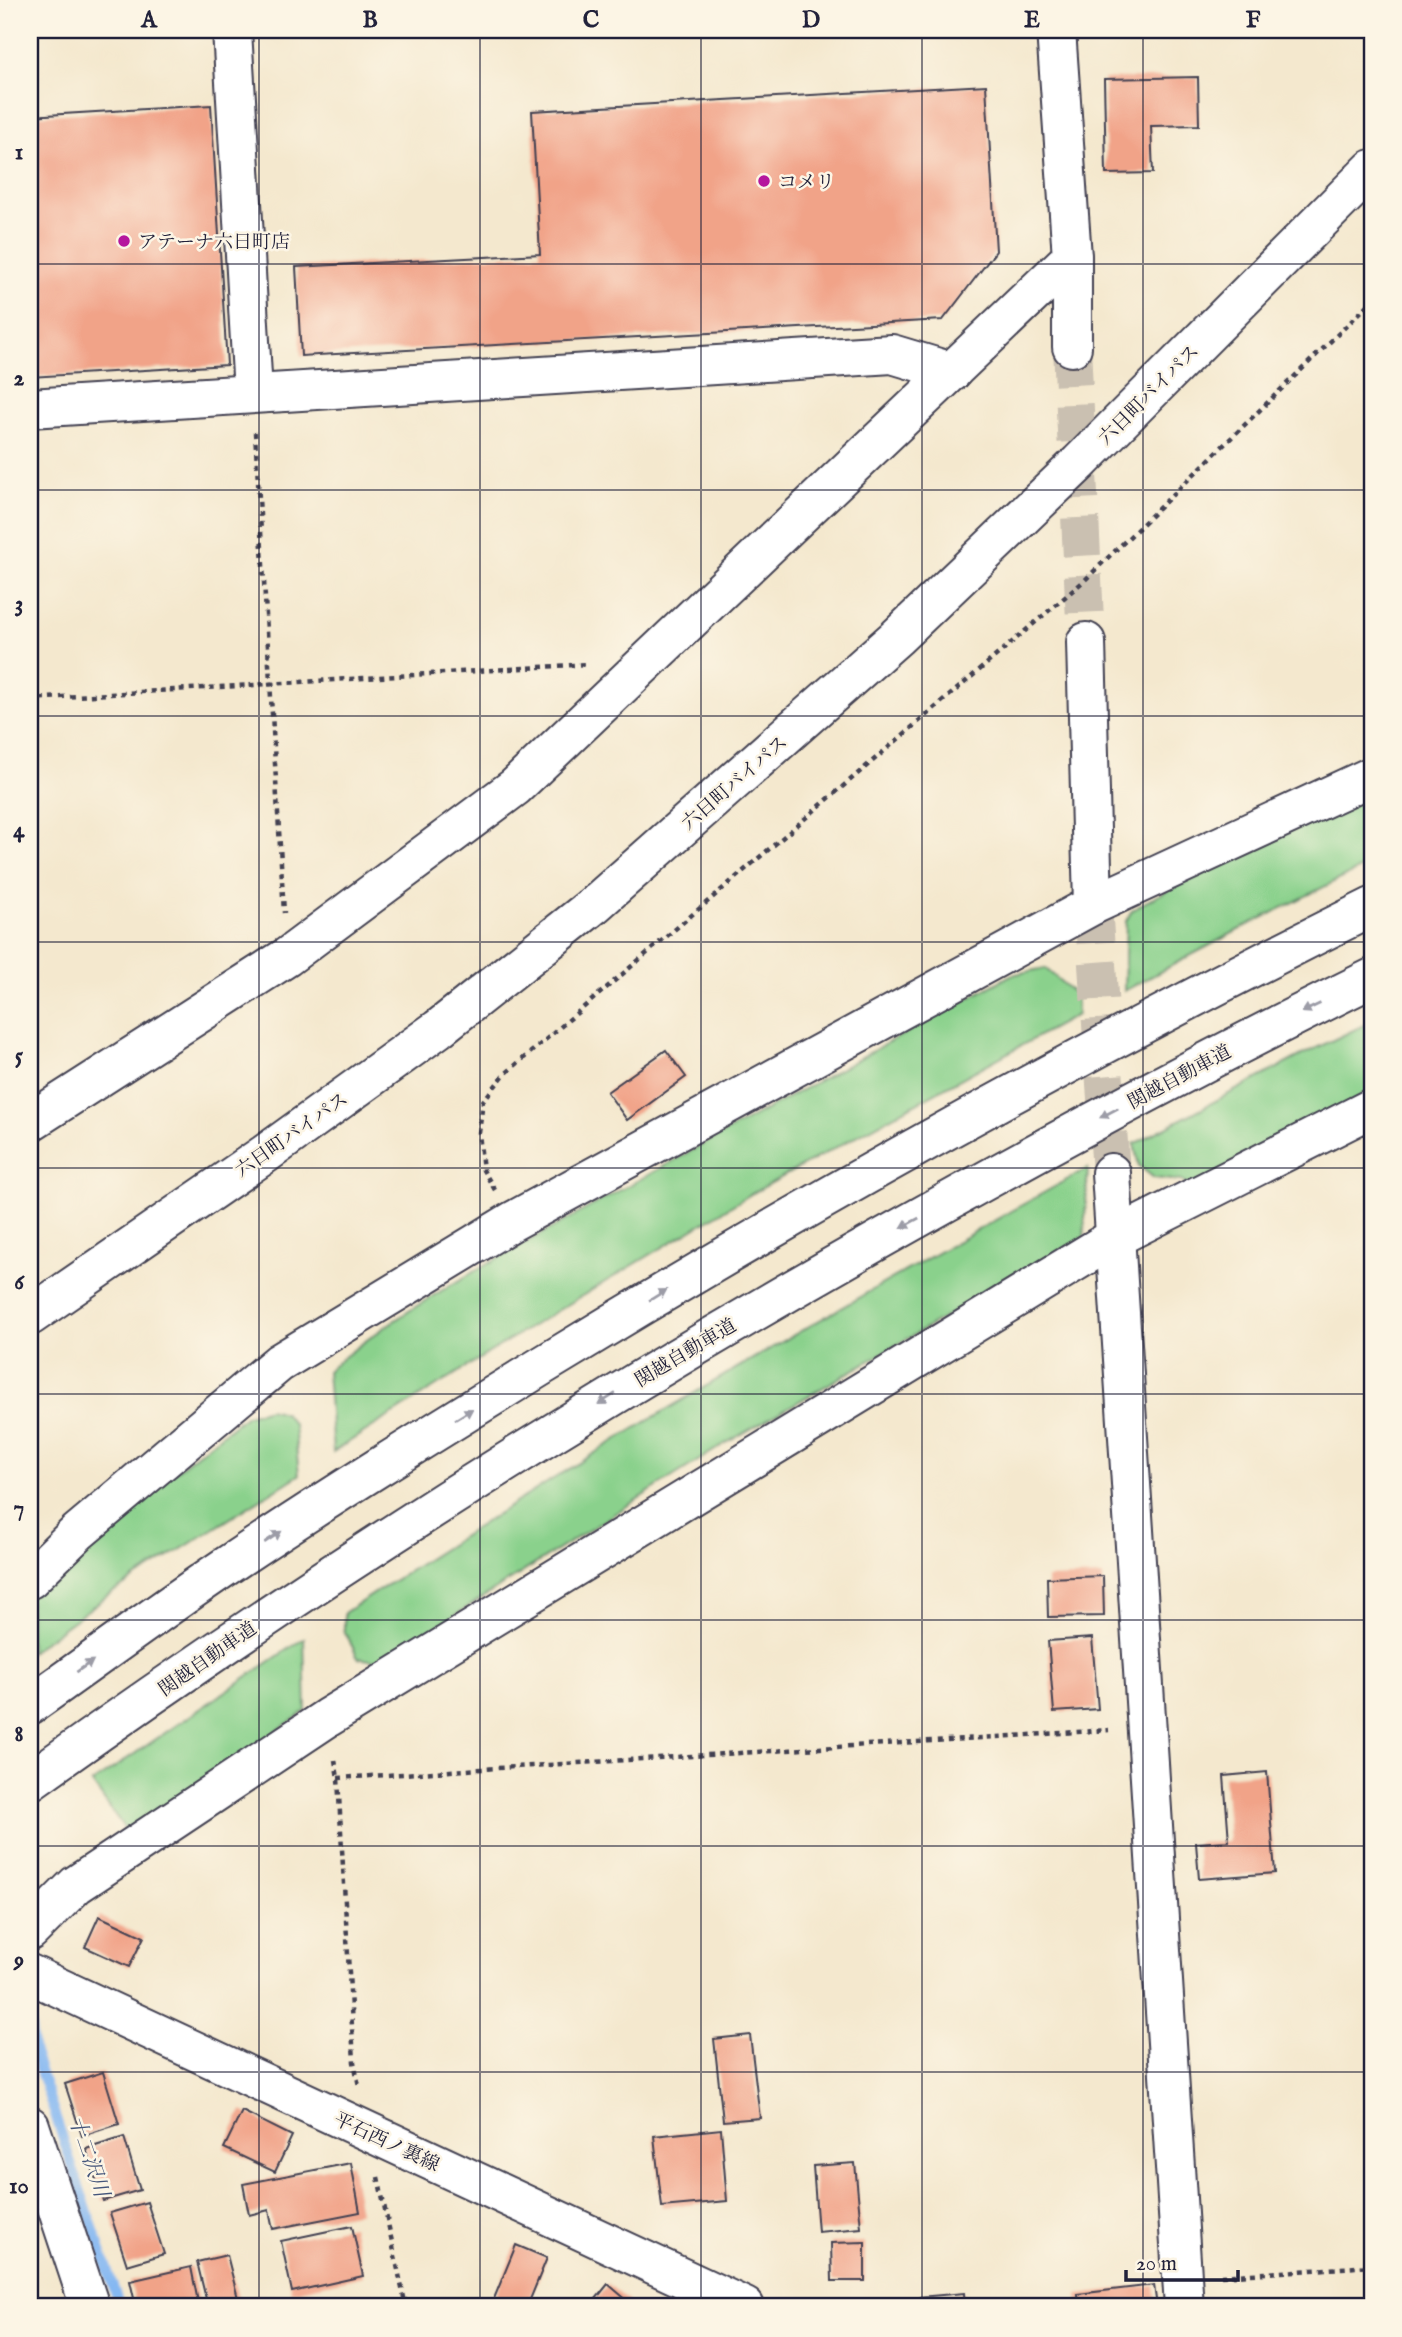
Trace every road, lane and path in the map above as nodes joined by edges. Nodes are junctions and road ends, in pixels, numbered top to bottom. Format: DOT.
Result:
graph roads {
  1 [pos="232,30"];
  2 [pos="1056,30"];
  3 [pos="1372,169"];
  4 [pos="1072,257"];
  5 [pos="1372,301"];
  6 [pos="1072,347"];
  7 [pos="952,372"];
  8 [pos="253,393"];
  9 [pos="30,408"];
  10 [pos="1086,642"];
  11 [pos="269,684"];
  12 [pos="621,686"];
  13 [pos="30,699"];
  14 [pos="1372,776"];
  15 [pos="1093,905"];
  16 [pos="1372,907"];
  17 [pos="287,957"];
  18 [pos="1372,978"];
  19 [pos="1372,1108"];
  20 [pos="30,1122"];
  21 [pos="1111,1172"];
  22 [pos="513,1221"];
  23 [pos="1114,1238"];
  24 [pos="30,1316"];
  25 [pos="30,1579"];
  26 [pos="30,1705"];
  27 [pos="327,1718"];
  28 [pos="1147,1727"];
  29 [pos="39,1774"];
  30 [pos="338,1778"];
  31 [pos="30,1931"];
  32 [pos="30,1974"];
  33 [pos="30,2126"];
  34 [pos="368,2132"];
  35 [pos="41,2205"];
  36 [pos="1372,2266"];
  37 [pos="1183,2293"];
  38 [pos="90,2307"];
  39 [pos="406,2307"];
  40 [pos="745,2307"];
  1 -- 8 [label="main road"];
  2 -- 4 [label="main road"];
  3 -- 24 [label="main road, 六日町バイパス"];
  4 -- 6 [label="main road"];
  4 -- 7 [label="main road"];
  5 -- 22 [label="path"];
  7 -- 8 [label="main road"];
  7 -- 12 [label="main road"];
  8 -- 9 [label="main road"];
  8 -- 11 [label="path"];
  10 -- 15 [label="main road"];
  11 -- 12 [label="path"];
  11 -- 13 [label="path"];
  11 -- 17 [label="path"];
  12 -- 17 [label="main road"];
  14 -- 15 [label="main road"];
  15 -- 22 [label="main road"];
  26 -- 16 [label="main road, one-way"];
  17 -- 20 [label="main road"];
  18 -- 29 [label="main road, 関越自動車道, one-way"];
  19 -- 23 [label="main road"];
  21 -- 23 [label="main road"];
  22 -- 25 [label="main road"];
  23 -- 27 [label="main road"];
  23 -- 28 [label="main road"];
  27 -- 30 [label="path"];
  27 -- 31 [label="main road"];
  28 -- 30 [label="path"];
  28 -- 37 [label="main road"];
  30 -- 34 [label="path"];
  32 -- 34 [label="main road, 平石西ノ裏線"];
  33 -- 35 [label="main road"];
  34 -- 39 [label="path"];
  34 -- 40 [label="main road, 平石西ノ裏線"];
  35 -- 38 [label="main road"];
  36 -- 37 [label="path"];
}
